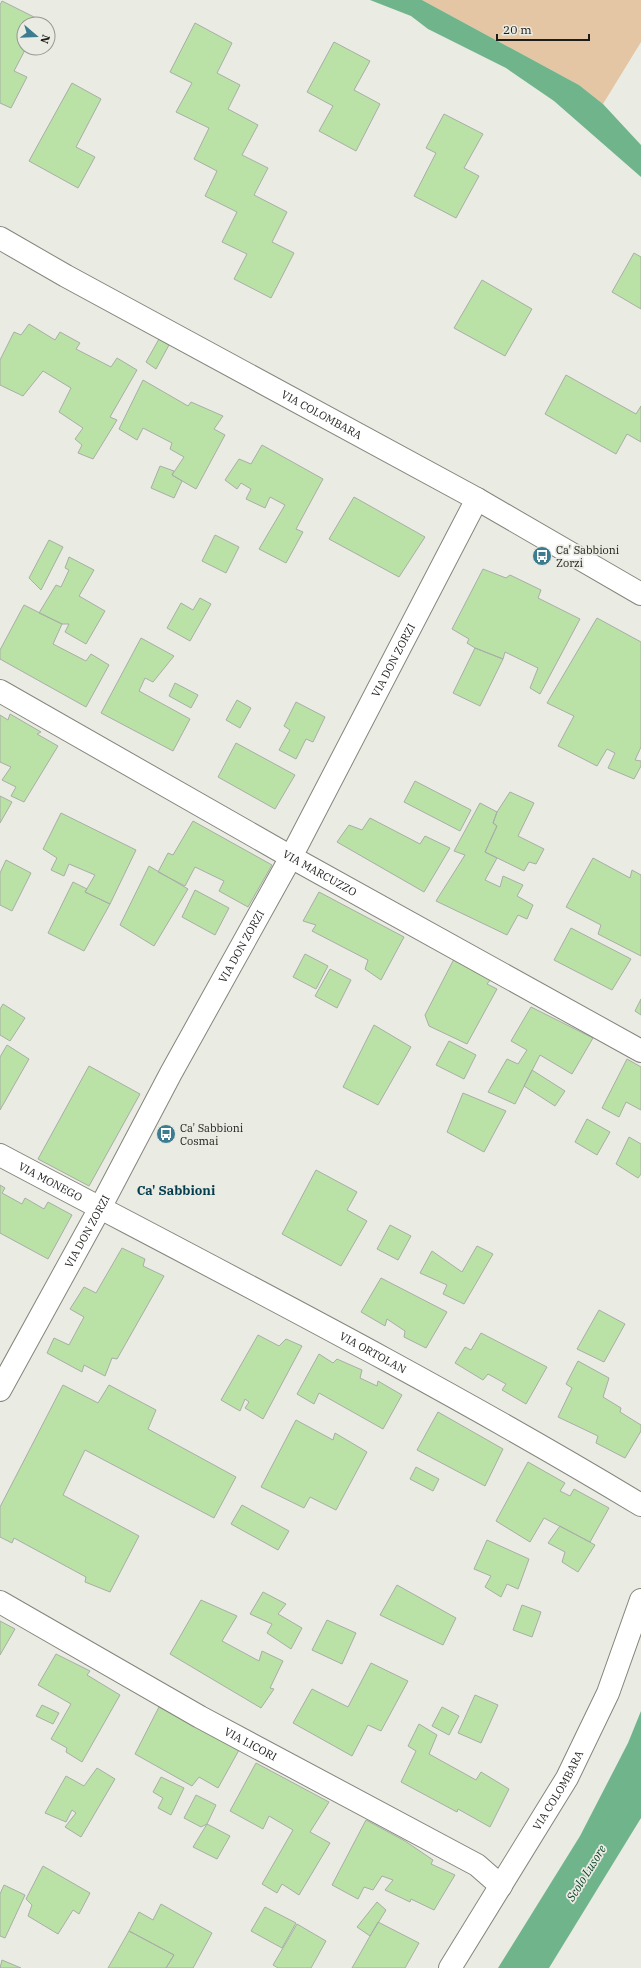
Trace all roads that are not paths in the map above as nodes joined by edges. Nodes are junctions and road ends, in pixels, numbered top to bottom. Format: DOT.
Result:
graph roads {
  1 [pos="0,238"];
  2 [pos="477,500"];
  3 [pos="641,594"];
  4 [pos="0,691"];
  5 [pos="291,857"];
  6 [pos="641,1051"];
  7 [pos="0,1155"];
  8 [pos="100,1208"];
  9 [pos="0,1390"];
  10 [pos="641,1505"];
  11 [pos="641,1600"];
  12 [pos="0,1602"];
  13 [pos="501,1886"];
  14 [pos="450,1968"];
  1 -- 2 [label="street, VIA COLOMBARA"];
  2 -- 3 [label="street, VIA COLOMBARA"];
  2 -- 5 [label="street, VIA DON ZORZI"];
  4 -- 5 [label="street, VIA MARCUZZO"];
  5 -- 6 [label="street, VIA MARCUZZO"];
  5 -- 8 [label="street, VIA DON ZORZI"];
  7 -- 8 [label="street, VIA MONEGO"];
  8 -- 9 [label="street, VIA DON ZORZI"];
  8 -- 10 [label="street, VIA ORTOLAN"];
  11 -- 13 [label="street, VIA COLOMBARA"];
  12 -- 13 [label="street, VIA LICORI"];
  13 -- 14 [label="street, VIA COLOMBARA"];
}
